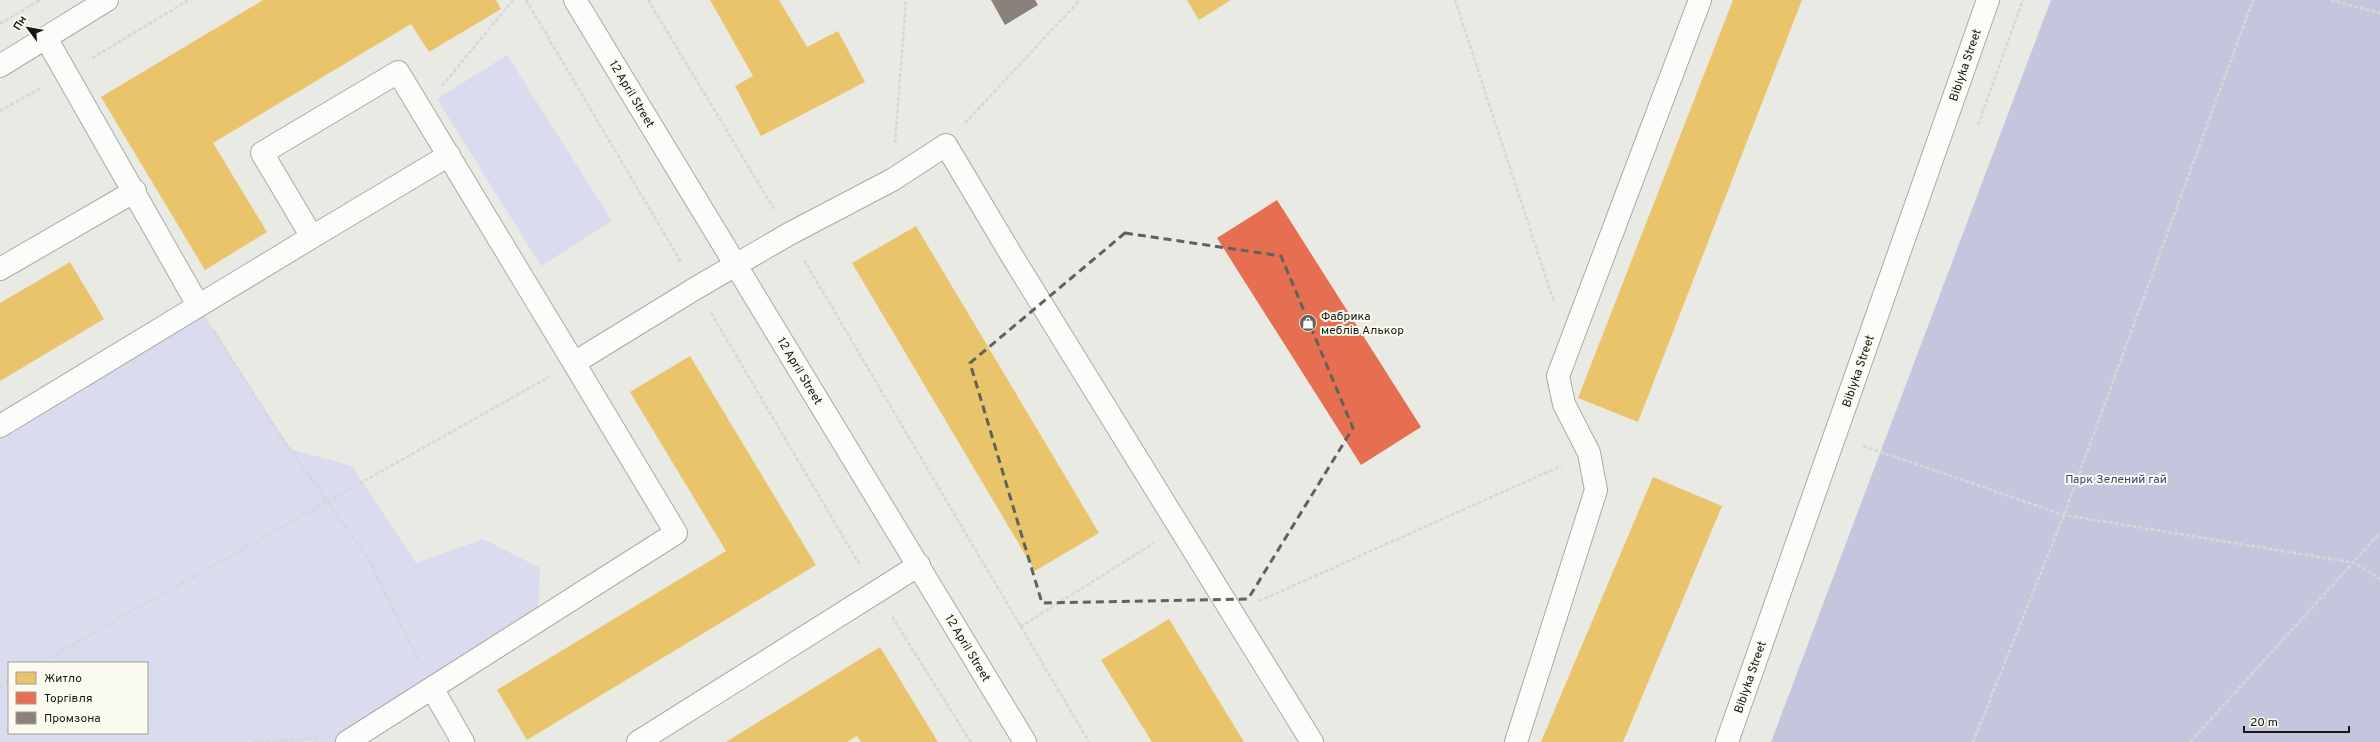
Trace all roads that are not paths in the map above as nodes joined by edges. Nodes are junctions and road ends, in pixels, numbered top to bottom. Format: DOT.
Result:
graph roads {
  1 [pos="108,0"];
  2 [pos="574,0"];
  3 [pos="1700,0"];
  4 [pos="1988,0"];
  5 [pos="46,38"];
  6 [pos="0,66"];
  7 [pos="449,155"];
  8 [pos="135,191"];
  9 [pos="312,237"];
  10 [pos="736,265"];
  11 [pos="0,269"];
  12 [pos="198,305"];
  13 [pos="574,363"];
  14 [pos="0,426"];
  15 [pos="918,565"];
  16 [pos="432,688"];
  17 [pos="351,739"];
  18 [pos="463,742"];
  19 [pos="638,742"];
  20 [pos="1025,742"];
  21 [pos="1312,742"];
  22 [pos="1516,742"];
  23 [pos="1727,742"];
  1 -- 5 [label="street"];
  2 -- 10 [label="street, 12 April Street"];
  3 -- 22 [label="street"];
  4 -- 23 [label="street, Biblyka Street"];
  5 -- 6 [label="street"];
  5 -- 8 [label="street"];
  7 -- 9 [label="street"];
  7 -- 9 [label="street"];
  7 -- 13 [label="street"];
  8 -- 11 [label="street"];
  8 -- 12 [label="street"];
  9 -- 12 [label="street"];
  10 -- 13 [label="street"];
  10 -- 15 [label="street, 12 April Street"];
  10 -- 21 [label="street"];
  12 -- 14 [label="street"];
  13 -- 16 [label="street"];
  15 -- 19 [label="street"];
  15 -- 20 [label="street, 12 April Street"];
  16 -- 17 [label="street"];
  16 -- 18 [label="street"];
}
